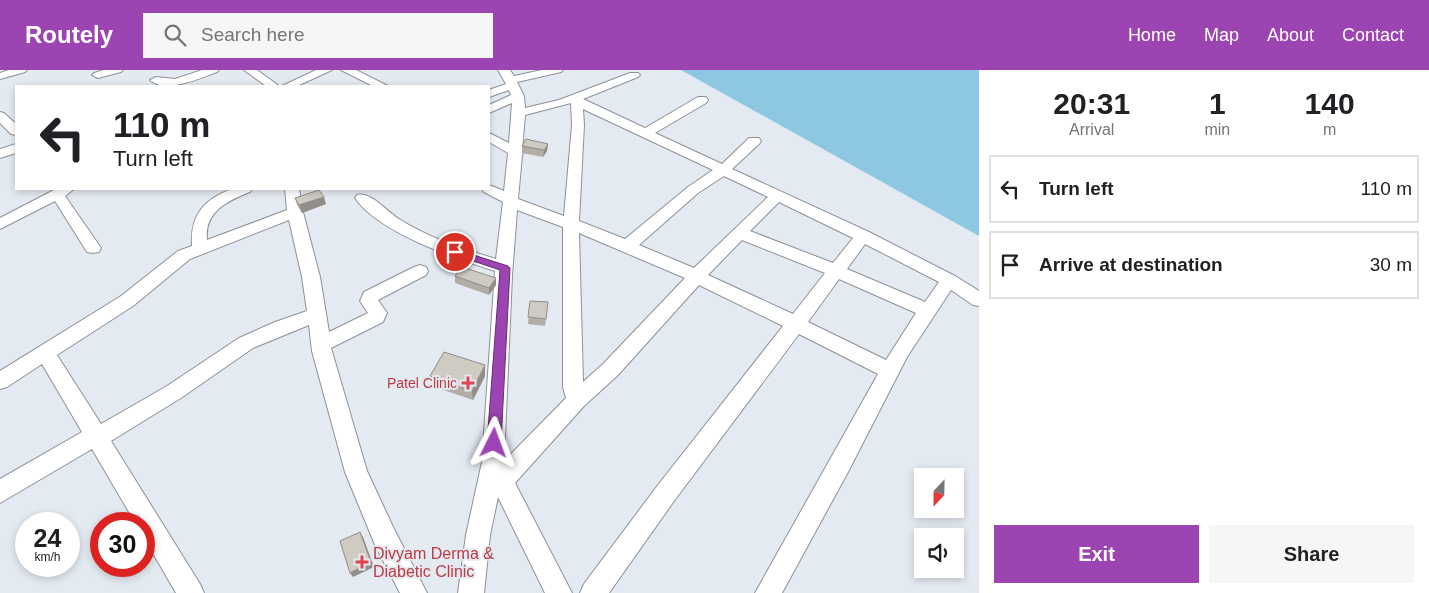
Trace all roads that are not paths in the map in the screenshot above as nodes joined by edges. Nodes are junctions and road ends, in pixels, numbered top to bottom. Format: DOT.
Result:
graph roads {
  1 [pos="5,70"];
  2 [pos="21,70"];
  3 [pos="115,70"];
  4 [pos="213,70"];
  5 [pos="326,70"];
  6 [pos="347,70"];
  7 [pos="557,70"];
  8 [pos="256,71"];
  9 [pos="0,74"];
  10 [pos="98,75"];
  11 [pos="634,75"];
  12 [pos="156,80"];
  13 [pos="272,85"];
  14 [pos="290,85"];
  15 [pos="380,85"];
  16 [pos="513,89"];
  17 [pos="490,94"];
  18 [pos="575,100"];
  19 [pos="702,100"];
  20 [pos="490,108"];
  21 [pos="3,117"];
  22 [pos="15,130"];
  23 [pos="645,133"];
  24 [pos="490,138"];
  25 [pos="754,141"];
  26 [pos="15,148"];
  27 [pos="517,152"];
  28 [pos="0,154"];
  29 [pos="724,169"];
  30 [pos="243,190"];
  31 [pos="490,190"];
  32 [pos="62,191"];
  33 [pos="778,195"];
  34 [pos="297,198"];
  35 [pos="362,198"];
  36 [pos="511,201"];
  37 [pos="571,222"];
  38 [pos="0,224"];
  39 [pos="740,233"];
  40 [pos="863,236"];
  41 [pos="627,246"];
  42 [pos="93,248"];
  43 [pos="200,248"];
  44 [pos="505,268"];
  45 [pos="420,271"];
  46 [pos="836,271"];
  47 [pos="698,277"];
  48 [pos="949,280"];
  49 [pos="979,300"];
  50 [pos="928,311"];
  51 [pos="317,315"];
  52 [pos="795,324"];
  53 [pos="321,344"];
  54 [pos="46,353"];
  55 [pos="890,371"];
  56 [pos="0,381"];
  57 [pos="577,400"];
  58 [pos="96,437"];
  59 [pos="497,471"];
  60 [pos="0,492"];
  61 [pos="191,593"];
  62 [pos="414,593"];
  63 [pos="471,593"];
  64 [pos="559,593"];
  65 [pos="593,593"];
  66 [pos="768,593"];
  1 -- 9 [label="street"];
  2 -- 9 [label="street"];
  3 -- 10 [label="street"];
  4 -- 12 [label="street"];
  5 -- 14 [label="street"];
  6 -- 15 [label="street"];
  7 -- 16 [label="street"];
  8 -- 13 [label="street"];
  11 -- 18 [label="street"];
  16 -- 17 [label="street"];
  16 -- 18 [label="street"];
  16 -- 20 [label="street"];
  16 -- 27 [label="street"];
  18 -- 23 [label="street"];
  18 -- 37 [label="street"];
  19 -- 23 [label="street"];
  21 -- 22 [label="street"];
  23 -- 29 [label="street"];
  24 -- 27 [label="street"];
  25 -- 29 [label="street"];
  26 -- 28 [label="street"];
  27 -- 36 [label="street"];
  29 -- 33 [label="street"];
  29 -- 41 [label="street"];
  30 -- 43 [label="street"];
  31 -- 36 [label="street"];
  32 -- 38 [label="street"];
  32 -- 42 [label="street"];
  33 -- 39 [label="street"];
  33 -- 40 [label="street"];
  34 -- 43 [label="street"];
  34 -- 51 [label="street"];
  35 -- 44 [label="street"];
  36 -- 37 [label="street"];
  36 -- 44 [label="street"];
  37 -- 41 [label="street"];
  37 -- 57 [label="street"];
  39 -- 46 [label="street"];
  39 -- 47 [label="street"];
  40 -- 46 [label="street"];
  40 -- 48 [label="street"];
  41 -- 47 [label="street"];
  43 -- 54 [label="street"];
  44 -- 59 [label="street"];
  45 -- 53 [label="street"];
  46 -- 50 [label="street"];
  46 -- 52 [label="street"];
  47 -- 52 [label="street"];
  47 -- 57 [label="street"];
  48 -- 49 [label="street"];
  48 -- 50 [label="street"];
  50 -- 55 [label="street"];
  51 -- 53 [label="street"];
  51 -- 58 [label="street"];
  52 -- 55 [label="street"];
  52 -- 65 [label="street"];
  53 -- 62 [label="street"];
  54 -- 56 [label="street"];
  54 -- 58 [label="street"];
  55 -- 66 [label="street"];
  57 -- 59 [label="street"];
  58 -- 60 [label="street"];
  58 -- 61 [label="street"];
  59 -- 63 [label="street"];
  59 -- 64 [label="street"];
}
